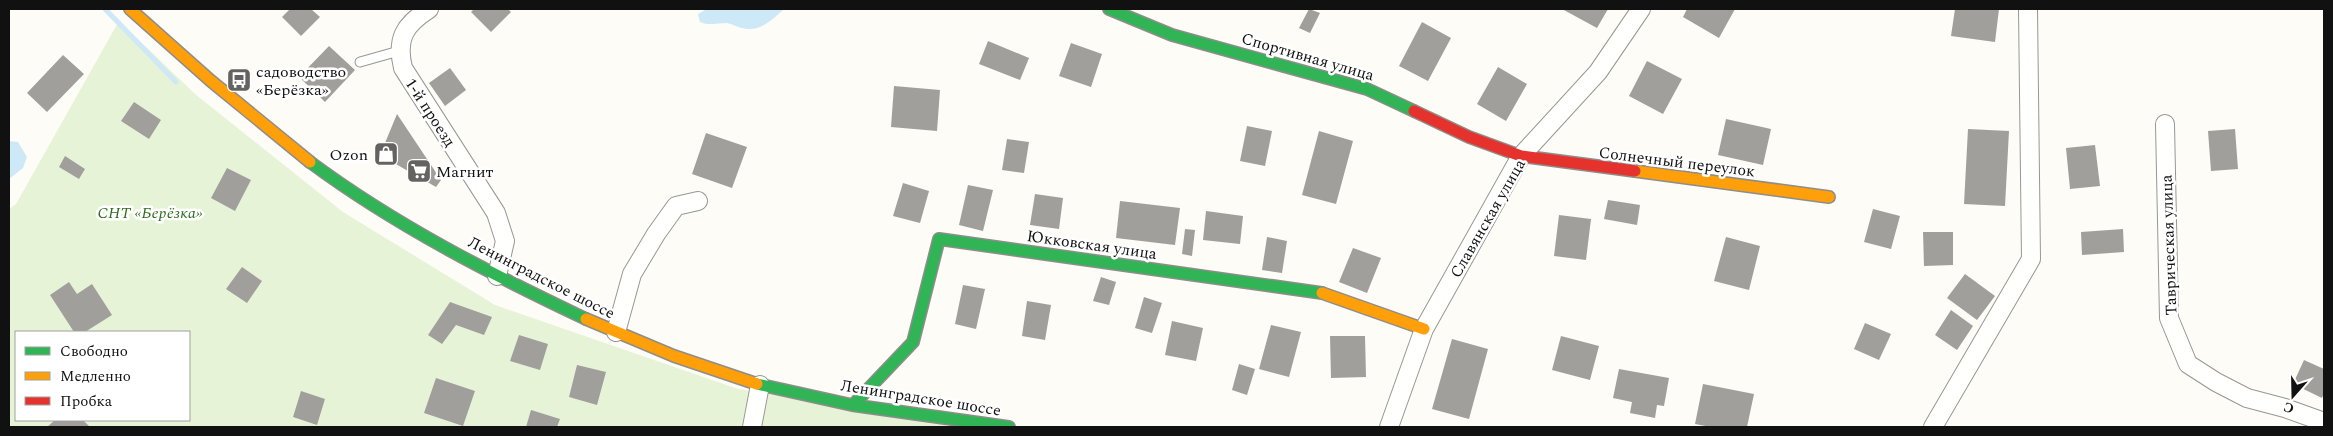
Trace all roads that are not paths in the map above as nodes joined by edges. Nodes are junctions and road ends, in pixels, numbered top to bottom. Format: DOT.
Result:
graph roads {
  1 [pos="130,9"];
  2 [pos="429,9"];
  3 [pos="1110,9"];
  4 [pos="1641,9"];
  5 [pos="2028,9"];
  6 [pos="399,51"];
  7 [pos="360,62"];
  8 [pos="2164,124"];
  9 [pos="1521,156"];
  10 [pos="1829,197"];
  11 [pos="698,201"];
  12 [pos="497,276"];
  13 [pos="1424,329"];
  14 [pos="616,332"];
  15 [pos="760,384"];
  16 [pos="854,404"];
  17 [pos="2324,422"];
  18 [pos="752,427"];
  19 [pos="1009,427"];
  20 [pos="1389,427"];
  21 [pos="1933,427"];
  1 -- 12 [label="street, Ленинградское шоссе"];
  2 -- 6 [label="street"];
  3 -- 9 [label="street, Спортивная улица"];
  4 -- 9 [label="street, Славянская улица"];
  5 -- 21 [label="street"];
  6 -- 7 [label="lane"];
  6 -- 12 [label="street, 1-й проезд"];
  8 -- 17 [label="street, Таврическая улица"];
  9 -- 10 [label="street, Солнечный переулок"];
  9 -- 13 [label="street, Славянская улица"];
  11 -- 14 [label="street"];
  12 -- 14 [label="street, Ленинградское шоссе"];
  13 -- 16 [label="street, Юкковская улица"];
  13 -- 20 [label="street, Славянская улица"];
  14 -- 15 [label="street, Ленинградское шоссе"];
  15 -- 16 [label="street, Ленинградское шоссе"];
  15 -- 18 [label="street"];
  16 -- 19 [label="street, Ленинградское шоссе"];
}
